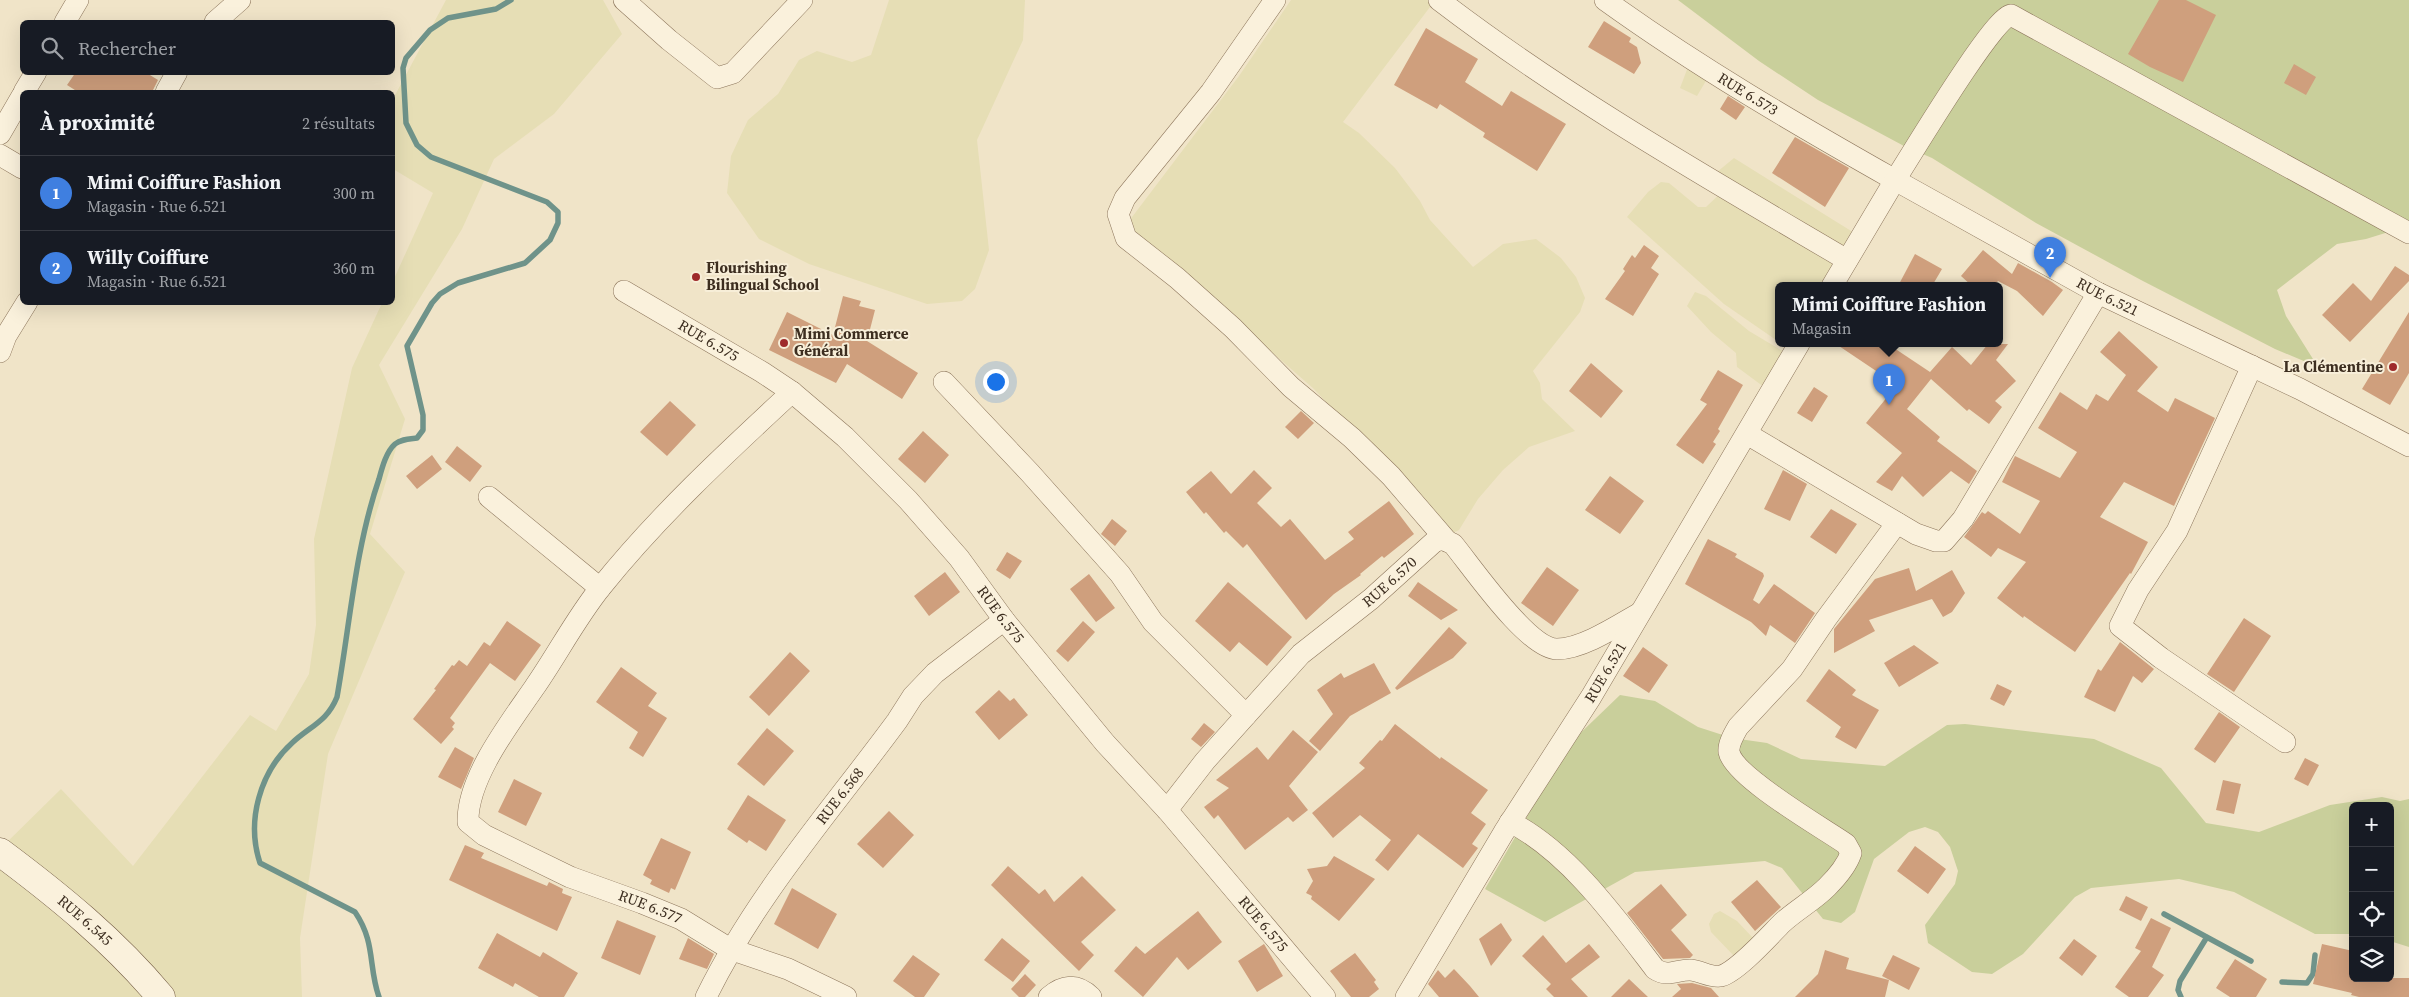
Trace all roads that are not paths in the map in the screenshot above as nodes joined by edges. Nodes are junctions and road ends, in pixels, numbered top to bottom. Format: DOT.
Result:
graph roads {
  1 [pos="78,0"];
  2 [pos="240,0"];
  3 [pos="624,0"];
  4 [pos="802,0"];
  5 [pos="1275,0"];
  6 [pos="1439,0"];
  7 [pos="1605,0"];
  8 [pos="66,20"];
  9 [pos="217,20"];
  10 [pos="34,75"];
  11 [pos="175,75"];
  12 [pos="25,90"];
  13 [pos="167,90"];
  14 [pos="20,99"];
  15 [pos="0,134"];
  16 [pos="0,154"];
  17 [pos="20,167"];
  18 [pos="1895,180"];
  19 [pos="2409,233"];
  20 [pos="1847,260"];
  21 [pos="1834,282"];
  22 [pos="624,292"];
  23 [pos="2098,293"];
  24 [pos="24,305"];
  25 [pos="1797,347"];
  26 [pos="0,352"];
  27 [pos="2252,366"];
  28 [pos="944,382"];
  29 [pos="792,392"];
  30 [pos="1747,434"];
  31 [pos="2409,446"];
  32 [pos="489,497"];
  33 [pos="1897,523"];
  34 [pos="1448,540"];
  35 [pos="600,588"];
  36 [pos="1639,614"];
  37 [pos="1004,620"];
  38 [pos="1246,715"];
  39 [pos="2285,742"];
  40 [pos="1167,810"];
  41 [pos="1510,822"];
  42 [pos="0,852"];
  43 [pos="730,949"];
  44 [pos="1410,995"];
  45 [pos="161,997"];
  46 [pos="706,997"];
  47 [pos="846,997"];
  48 [pos="1049,997"];
  49 [pos="1091,997"];
  50 [pos="1325,997"];
  1 -- 8 [label="street"];
  2 -- 9 [label="street"];
  3 -- 4 [label="street"];
  5 -- 34 [label="street"];
  6 -- 20 [label="street"];
  7 -- 18 [label="street, RUE 6.573"];
  10 -- 12 [label="street"];
  11 -- 13 [label="street"];
  14 -- 15 [label="street"];
  16 -- 17 [label="street"];
  18 -- 19 [label="street"];
  18 -- 20 [label="street"];
  18 -- 23 [label="street, RUE 6.521"];
  20 -- 21 [label="street"];
  22 -- 29 [label="street, RUE 6.575"];
  23 -- 27 [label="street, RUE 6.521"];
  23 -- 33 [label="street"];
  24 -- 26 [label="street"];
  25 -- 30 [label="street, RUE 6.521"];
  27 -- 31 [label="street, RUE 6.521"];
  27 -- 39 [label="street"];
  28 -- 38 [label="street"];
  29 -- 35 [label="street"];
  29 -- 37 [label="street, RUE 6.575"];
  30 -- 33 [label="street"];
  30 -- 36 [label="street, RUE 6.521"];
  32 -- 35 [label="street"];
  33 -- 41 [label="street"];
  34 -- 36 [label="street"];
  34 -- 38 [label="street, RUE 6.570"];
  35 -- 43 [label="street, RUE 6.577"];
  36 -- 41 [label="street, RUE 6.521"];
  37 -- 40 [label="street, RUE 6.575"];
  37 -- 43 [label="street, RUE 6.568"];
  38 -- 40 [label="street, RUE 6.570"];
  40 -- 50 [label="street, RUE 6.575"];
  41 -- 44 [label="street, RUE 6.521"];
  42 -- 45 [label="street, RUE 6.545"];
  43 -- 46 [label="street, RUE 6.568"];
  43 -- 47 [label="street, RUE 6.577"];
  48 -- 49 [label="street"];
}
